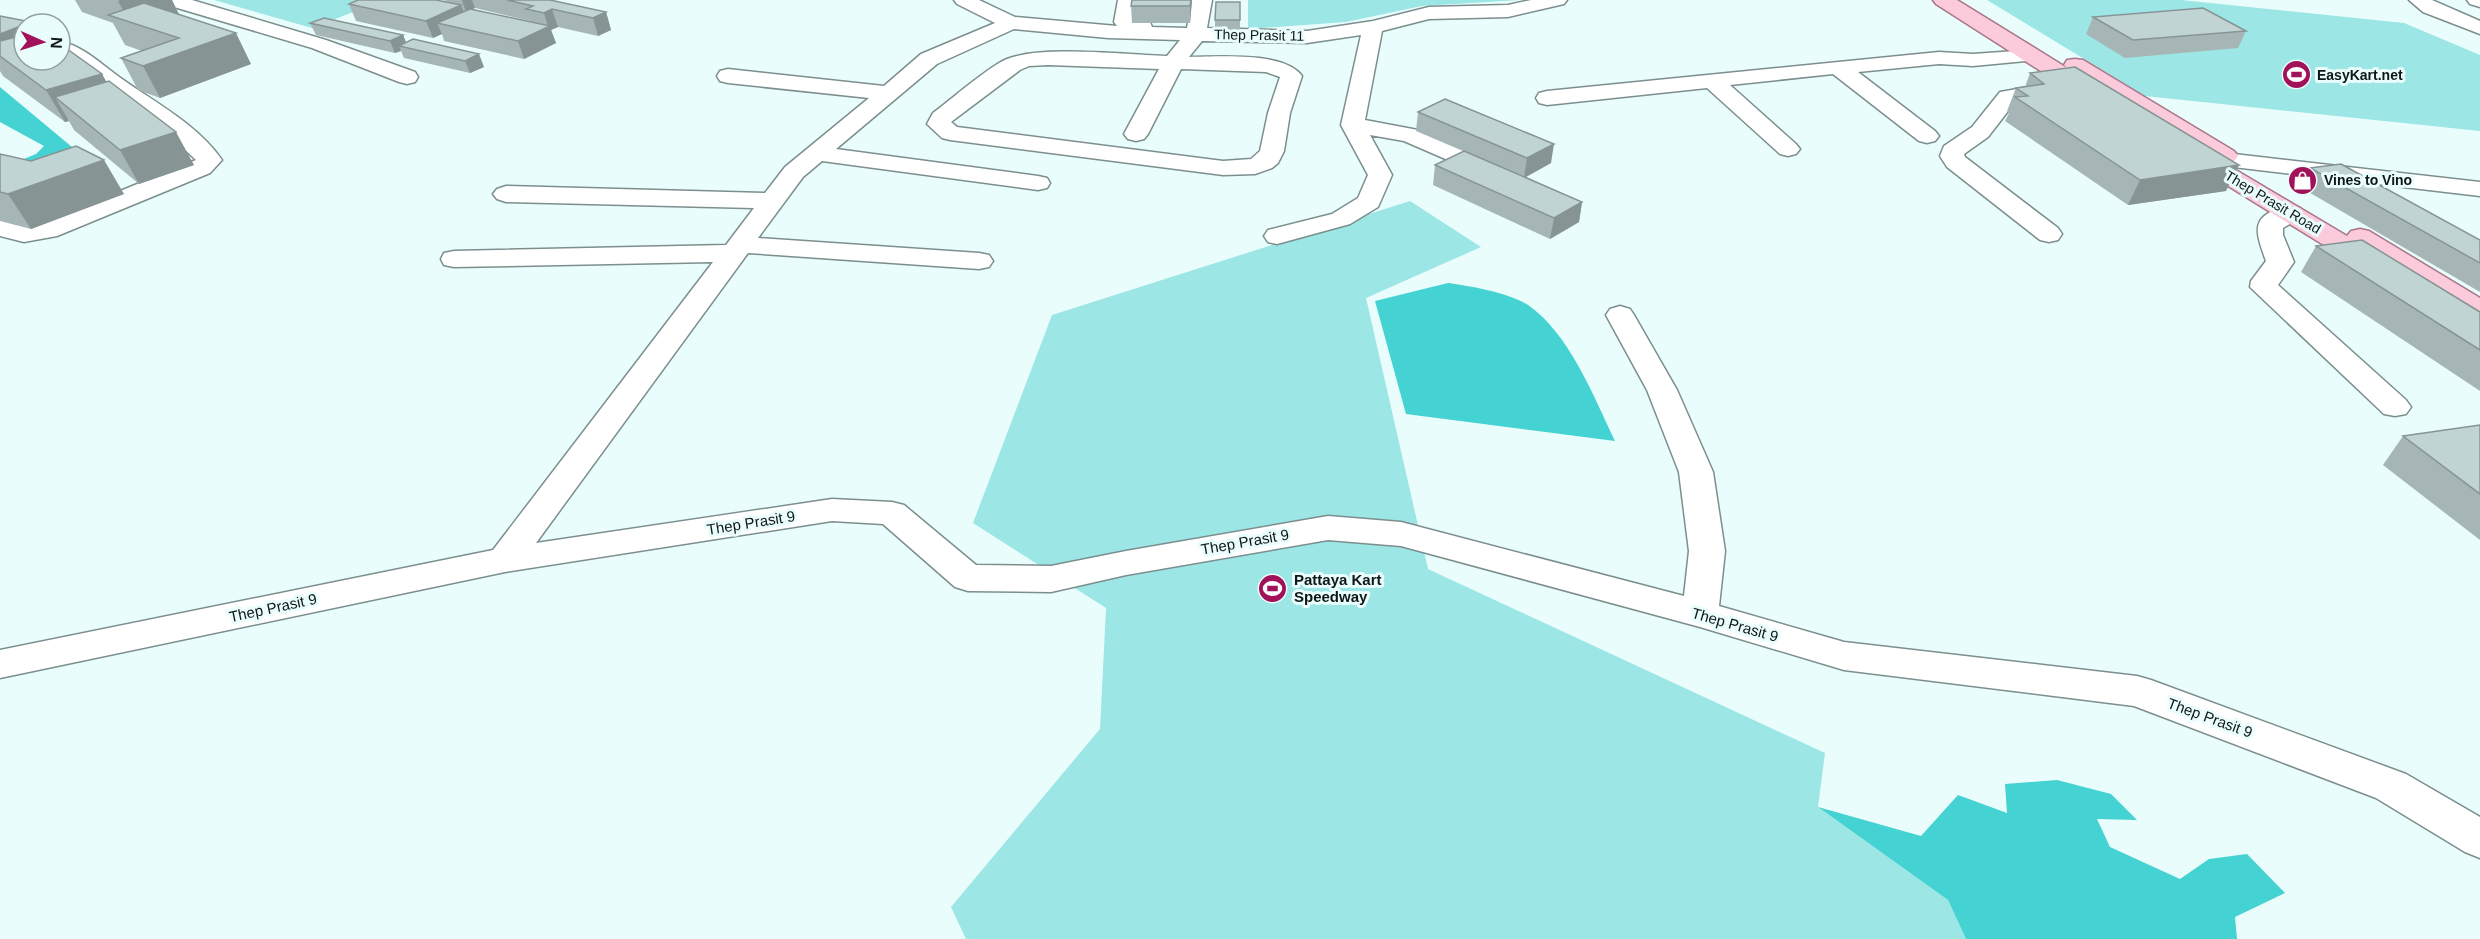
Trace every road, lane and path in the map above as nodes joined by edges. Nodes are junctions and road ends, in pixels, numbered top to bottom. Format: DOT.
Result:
graph roads {
  1 [pos="171,0"];
  2 [pos="964,0"];
  3 [pos="1128,0"];
  4 [pos="1202,0"];
  5 [pos="1557,0"];
  6 [pos="1943,0"];
  7 [pos="1968,0"];
  8 [pos="2419,0"];
  9 [pos="1011,23"];
  10 [pos="1143,26"];
  11 [pos="1373,27"];
  12 [pos="2480,28"];
  13 [pos="1196,34"];
  14 [pos="306,40"];
  15 [pos="2023,51"];
  16 [pos="72,52"];
  17 [pos="272,53"];
  18 [pos="1173,63"];
  19 [pos="1838,67"];
  20 [pos="728,76"];
  21 [pos="407,77"];
  22 [pos="1711,80"];
  23 [pos="2078,86"];
  24 [pos="889,93"];
  25 [pos="1547,98"];
  26 [pos="1353,125"];
  27 [pos="1136,134"];
  28 [pos="1927,136"];
  29 [pos="1788,149"];
  30 [pos="816,153"];
  31 [pos="2234,161"];
  32 [pos="2397,180"];
  33 [pos="1518,182"];
  34 [pos="1038,183"];
  35 [pos="2480,189"];
  36 [pos="506,194"];
  37 [pos="772,201"];
  38 [pos="2480,206"];
  39 [pos="2291,213"];
  40 [pos="0,228"];
  41 [pos="2049,234"];
  42 [pos="1277,236"];
  43 [pos="738,249"];
  44 [pos="454,259"];
  45 [pos="979,261"];
  46 [pos="2480,310"];
  47 [pos="1620,315"];
  48 [pos="2480,328"];
  49 [pos="2395,407"];
  50 [pos="505,560"];
  51 [pos="1700,614"];
  52 [pos="0,664"];
  53 [pos="2480,839"];
  1 -- 14 [label="street"];
  2 -- 9 [label="street, Thep Prasit 11"];
  3 -- 10 [label="street"];
  4 -- 13 [label="street"];
  5 -- 11 [label="street, Thep Prasit 11"];
  6 -- 15 [label="main road, Thep Prasit Road"];
  7 -- 31 [label="main road, Thep Prasit Road"];
  8 -- 12 [label="street"];
  9 -- 13 [label="street, Thep Prasit 11"];
  9 -- 24 [label="street"];
  11 -- 13 [label="street, Thep Prasit 11"];
  11 -- 26 [label="street"];
  13 -- 18 [label="street"];
  14 -- 17 [label="street"];
  14 -- 21 [label="street"];
  15 -- 19 [label="street"];
  15 -- 23 [label="main road, Thep Prasit Road"];
  16 -- 40 [label="street"];
  18 -- 18 [label="street"];
  18 -- 27 [label="street"];
  19 -- 22 [label="street"];
  19 -- 28 [label="street"];
  20 -- 24 [label="street"];
  22 -- 25 [label="street"];
  22 -- 29 [label="street"];
  23 -- 39 [label="main road, Thep Prasit Road"];
  23 -- 41 [label="street"];
  24 -- 30 [label="street"];
  26 -- 33 [label="street"];
  26 -- 42 [label="street"];
  30 -- 34 [label="street"];
  30 -- 37 [label="street"];
  31 -- 32 [label="street"];
  31 -- 46 [label="main road, Thep Prasit Road"];
  32 -- 35 [label="street"];
  32 -- 38 [label="street"];
  36 -- 37 [label="street"];
  37 -- 43 [label="street"];
  39 -- 48 [label="main road, Thep Prasit Road"];
  39 -- 49 [label="street"];
  43 -- 44 [label="street"];
  43 -- 45 [label="street"];
  43 -- 50 [label="street"];
  47 -- 51 [label="street"];
  50 -- 51 [label="street, Thep Prasit 9"];
  50 -- 52 [label="street, Thep Prasit 9"];
  51 -- 53 [label="street, Thep Prasit 9"];
}
